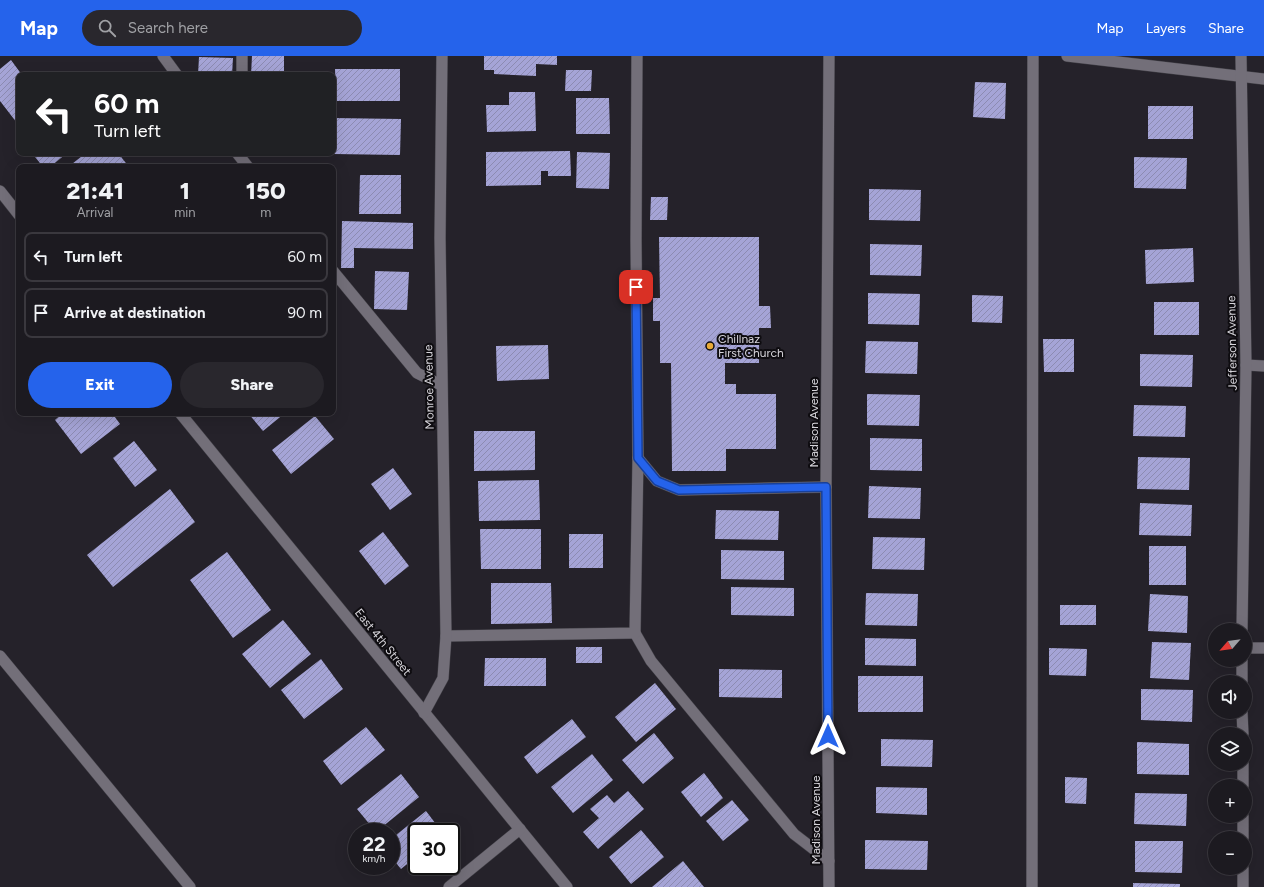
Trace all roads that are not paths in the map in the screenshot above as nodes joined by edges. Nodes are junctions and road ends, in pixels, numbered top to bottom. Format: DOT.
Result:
graph roads {
  1 [pos="163,56"];
  2 [pos="242,56"];
  3 [pos="442,56"];
  4 [pos="637,56"];
  5 [pos="829,56"];
  6 [pos="1033,56"];
  7 [pos="1067,56"];
  8 [pos="1240,56"];
  9 [pos="175,72"];
  10 [pos="242,72"];
  11 [pos="1240,77"];
  12 [pos="1264,79"];
  13 [pos="239,156"];
  14 [pos="246,164"];
  15 [pos="0,191"];
  16 [pos="16,210"];
  17 [pos="336,275"];
  18 [pos="1246,365"];
  19 [pos="1264,366"];
  20 [pos="441,385"];
  21 [pos="182,416"];
  22 [pos="638,458"];
  23 [pos="826,487"];
  24 [pos="1242,623"];
  25 [pos="635,633"];
  26 [pos="446,636"];
  27 [pos="1252,648"];
  28 [pos="1264,648"];
  29 [pos="0,656"];
  30 [pos="424,713"];
  31 [pos="520,829"];
  32 [pos="829,861"];
  33 [pos="1243,875"];
  34 [pos="190,887"];
  35 [pos="449,887"];
  36 [pos="567,887"];
  37 [pos="829,887"];
  38 [pos="1032,887"];
  39 [pos="1243,887"];
  1 -- 9 [label="street"];
  2 -- 10 [label="street"];
  3 -- 20 [label="street, Monroe Avenue"];
  4 -- 22 [label="street"];
  5 -- 23 [label="street, Madison Avenue"];
  6 -- 38 [label="street"];
  7 -- 11 [label="street"];
  8 -- 11 [label="street, Jefferson Avenue"];
  11 -- 12 [label="street"];
  11 -- 18 [label="street, Jefferson Avenue"];
  13 -- 14 [label="street"];
  15 -- 16 [label="street"];
  17 -- 20 [label="street"];
  18 -- 19 [label="street"];
  18 -- 24 [label="street, Jefferson Avenue"];
  20 -- 26 [label="street, Monroe Avenue"];
  21 -- 30 [label="street, East 4th Street"];
  22 -- 23 [label="street"];
  22 -- 25 [label="street"];
  23 -- 32 [label="street, Madison Avenue"];
  25 -- 26 [label="street"];
  25 -- 32 [label="street"];
  26 -- 30 [label="street, Monroe Avenue"];
  27 -- 28 [label="street"];
  29 -- 34 [label="street"];
  30 -- 31 [label="street, East 4th Street"];
  31 -- 35 [label="street"];
  31 -- 36 [label="street, East 4th Street"];
  32 -- 37 [label="street, Madison Avenue"];
  33 -- 39 [label="street"];
}
